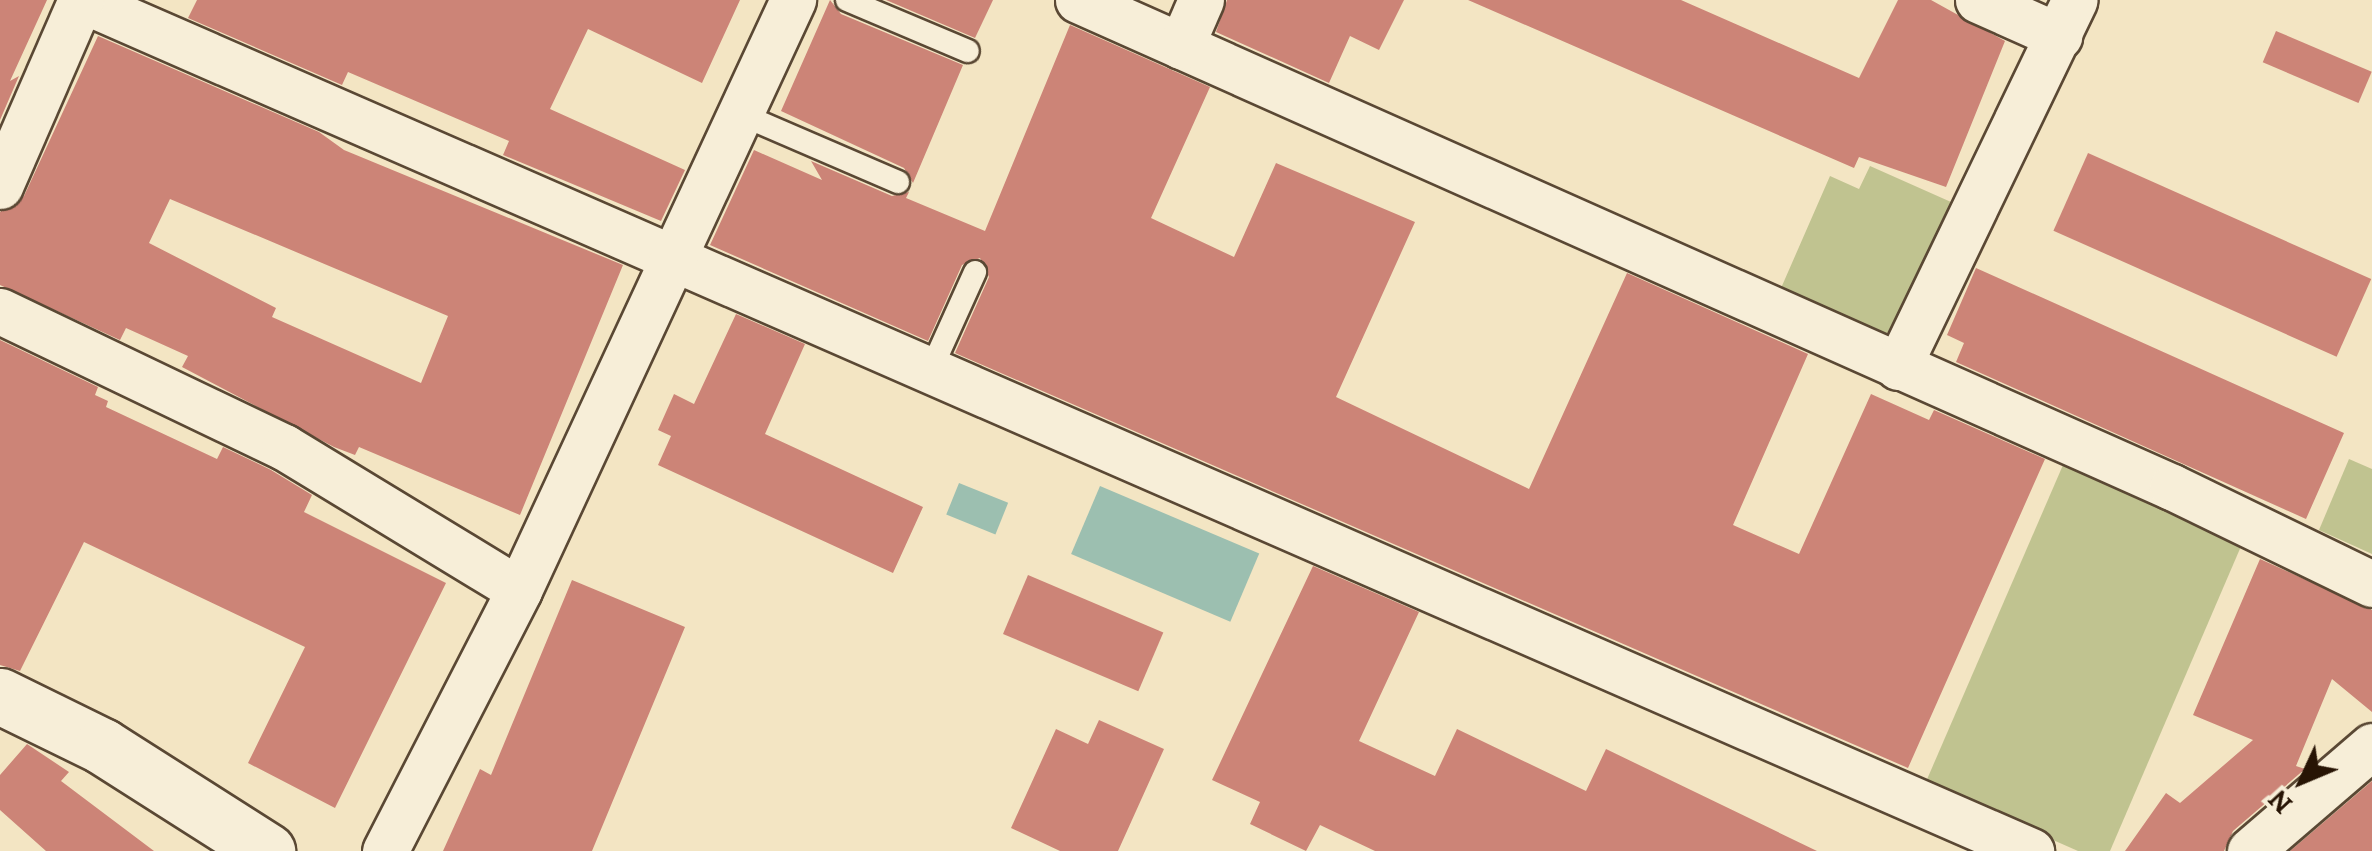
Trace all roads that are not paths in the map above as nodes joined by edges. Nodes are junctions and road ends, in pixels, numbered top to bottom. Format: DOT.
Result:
graph roads {
  1 [pos="82,0"];
  2 [pos="793,0"];
  3 [pos="847,0"];
  4 [pos="1078,0"];
  5 [pos="1201,0"];
  6 [pos="1978,0"];
  7 [pos="162,16"];
  8 [pos="2067,18"];
  9 [pos="1181,46"];
  10 [pos="968,51"];
  11 [pos="740,114"];
  12 [pos="898,182"];
  13 [pos="0,186"];
  14 [pos="673,263"];
  15 [pos="975,272"];
  16 [pos="0,311"];
  17 [pos="1898,367"];
  18 [pos="930,374"];
  19 [pos="2372,584"];
  20 [pos="519,590"];
  21 [pos="0,696"];
  22 [pos="2372,746"];
  23 [pos="267,851"];
  24 [pos="385,851"];
  25 [pos="2031,851"];
  26 [pos="2250,851"];
  1 -- 7 [label="street"];
  1 -- 13 [label="street"];
  2 -- 11 [label="street"];
  3 -- 10 [label="lane"];
  4 -- 9 [label="street"];
  5 -- 9 [label="street"];
  6 -- 8 [label="street"];
  7 -- 14 [label="street"];
  8 -- 17 [label="street"];
  9 -- 17 [label="street"];
  11 -- 12 [label="lane"];
  11 -- 14 [label="street"];
  14 -- 18 [label="street"];
  14 -- 20 [label="street"];
  15 -- 18 [label="lane"];
  16 -- 20 [label="street"];
  17 -- 19 [label="street"];
  18 -- 25 [label="street"];
  20 -- 24 [label="street"];
  21 -- 23 [label="street"];
  22 -- 26 [label="street"];
}
